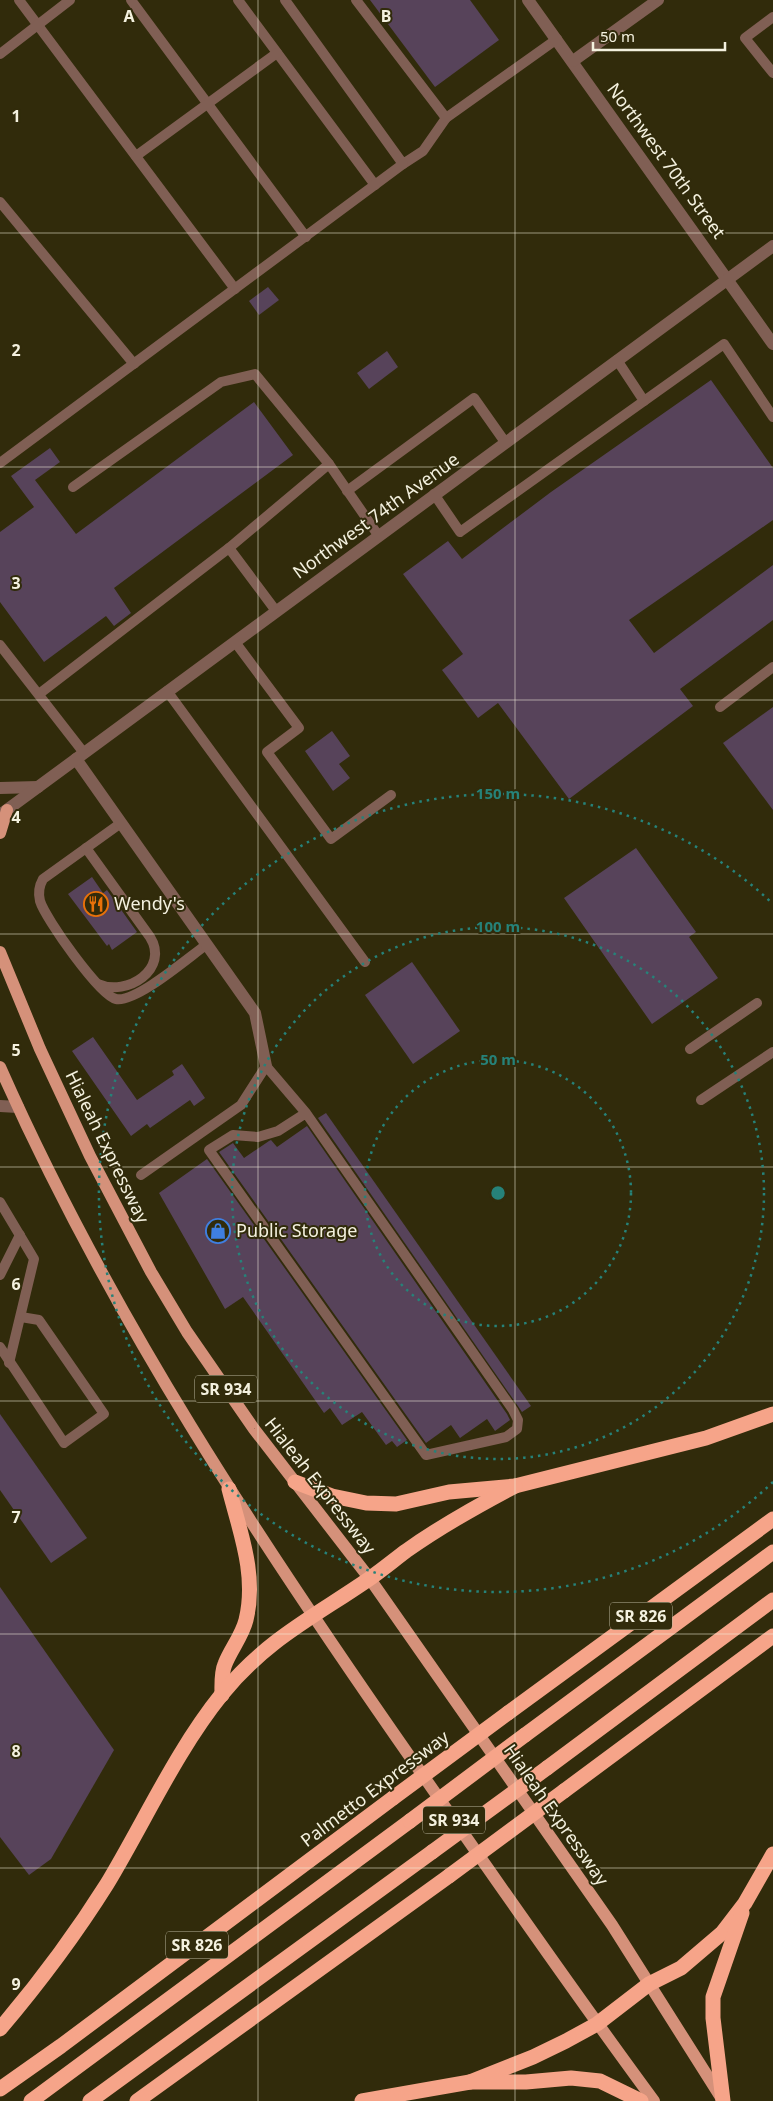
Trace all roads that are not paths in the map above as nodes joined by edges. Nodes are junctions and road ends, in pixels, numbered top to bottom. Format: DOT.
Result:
graph roads {
  1 [pos="19,0"];
  2 [pos="70,0"];
  3 [pos="131,0"];
  4 [pos="238,0"];
  5 [pos="285,0"];
  6 [pos="356,0"];
  7 [pos="528,0"];
  8 [pos="658,0"];
  9 [pos="773,17"];
  10 [pos="37,25"];
  11 [pos="557,39"];
  12 [pos="278,53"];
  13 [pos="0,54"];
  14 [pos="573,62"];
  15 [pos="773,73"];
  16 [pos="208,104"];
  17 [pos="446,118"];
  18 [pos="136,156"];
  19 [pos="403,164"];
  20 [pos="375,185"];
  21 [pos="0,202"];
  22 [pos="306,237"];
  23 [pos="773,246"];
  24 [pos="728,279"];
  25 [pos="234,289"];
  26 [pos="773,344"];
  27 [pos="617,360"];
  28 [pos="134,364"];
  29 [pos="644,401"];
  30 [pos="773,417"];
  31 [pos="505,442"];
  32 [pos="0,463"];
  33 [pos="329,464"];
  34 [pos="73,487"];
  35 [pos="347,491"];
  36 [pos="434,494"];
  37 [pos="378,535"];
  38 [pos="228,548"];
  39 [pos="276,611"];
  40 [pos="235,642"];
  41 [pos="0,646"];
  42 [pos="773,667"];
  43 [pos="168,691"];
  44 [pos="39,694"];
  45 [pos="720,707"];
  46 [pos="80,756"];
  47 [pos="38,787"];
  48 [pos="0,788"];
  49 [pos="391,795"];
  50 [pos="4,813"];
  51 [pos="121,823"];
  52 [pos="0,833"];
  53 [pos="86,848"];
  54 [pos="206,945"];
  55 [pos="0,952"];
  56 [pos="365,962"];
  57 [pos="97,983"];
  58 [pos="757,1003"];
  59 [pos="690,1048"];
  60 [pos="773,1052"];
  61 [pos="266,1066"];
  62 [pos="0,1067"];
  63 [pos="701,1100"];
  64 [pos="0,1106"];
  65 [pos="18,1107"];
  66 [pos="306,1113"];
  67 [pos="141,1175"];
  68 [pos="0,1202"];
  69 [pos="4,1213"];
  70 [pos="20,1235"];
  71 [pos="0,1275"];
  72 [pos="20,1317"];
  73 [pos="0,1347"];
  74 [pos="9,1363"];
  75 [pos="773,1414"];
  76 [pos="295,1482"];
  77 [pos="514,1486"];
  78 [pos="229,1489"];
  79 [pos="773,1520"];
  80 [pos="773,1552"];
  81 [pos="370,1579"];
  82 [pos="773,1600"];
  83 [pos="312,1616"];
  84 [pos="773,1636"];
  85 [pos="222,1695"];
  86 [pos="773,1854"];
  87 [pos="745,1903"];
  88 [pos="649,1984"];
  89 [pos="597,2024"];
  90 [pos="0,2029"];
  91 [pos="470,2082"];
  92 [pos="0,2089"];
  93 [pos="31,2101"];
  94 [pos="90,2101"];
  95 [pos="137,2101"];
  96 [pos="362,2101"];
  97 [pos="641,2101"];
  98 [pos="654,2101"];
  99 [pos="723,2101"];
  1 -- 10 [label="lane"];
  2 -- 10 [label="lane"];
  3 -- 16 [label="lane"];
  4 -- 12 [label="lane"];
  5 -- 19 [label="lane"];
  6 -- 17 [label="lane"];
  7 -- 11 [label="street, Northwest 70th Street"];
  8 -- 14 [label="street"];
  9 -- 15 [label="lane"];
  10 -- 13 [label="lane"];
  10 -- 18 [label="lane"];
  11 -- 14 [label="street, Northwest 70th Street"];
  11 -- 17 [label="lane"];
  12 -- 16 [label="lane"];
  12 -- 20 [label="lane"];
  14 -- 24 [label="street, Northwest 70th Street"];
  16 -- 18 [label="lane"];
  16 -- 22 [label="lane"];
  17 -- 19 [label="lane"];
  18 -- 25 [label="lane"];
  19 -- 20 [label="lane"];
  20 -- 22 [label="lane"];
  21 -- 28 [label="lane"];
  22 -- 25 [label="lane"];
  23 -- 24 [label="street, Northwest 74th Avenue"];
  24 -- 26 [label="street, Northwest 70th Street"];
  24 -- 27 [label="street, Northwest 74th Avenue"];
  25 -- 28 [label="lane"];
  27 -- 29 [label="lane"];
  27 -- 31 [label="street, Northwest 74th Avenue"];
  28 -- 32 [label="lane"];
  29 -- 30 [label="lane"];
  29 -- 36 [label="lane"];
  31 -- 35 [label="lane"];
  31 -- 36 [label="street, Northwest 74th Avenue"];
  33 -- 34 [label="lane"];
  33 -- 35 [label="lane"];
  33 -- 38 [label="lane"];
  35 -- 37 [label="lane"];
  36 -- 37 [label="street, Northwest 74th Avenue"];
  37 -- 39 [label="street, Northwest 74th Avenue"];
  38 -- 39 [label="lane"];
  38 -- 44 [label="lane"];
  39 -- 40 [label="street, Northwest 74th Avenue"];
  40 -- 43 [label="street, Northwest 74th Avenue"];
  40 -- 49 [label="lane"];
  41 -- 44 [label="lane"];
  42 -- 45 [label="lane"];
  43 -- 46 [label="street, Northwest 74th Avenue"];
  43 -- 56 [label="lane"];
  44 -- 46 [label="lane"];
  46 -- 47 [label="street, Northwest 74th Avenue"];
  46 -- 51 [label="street"];
  47 -- 48 [label="street"];
  47 -- 50 [label="street, Northwest 74th Avenue"];
  50 -- 52 [label="main road"];
  51 -- 53 [label="lane"];
  51 -- 54 [label="street"];
  53 -- 57 [label="lane"];
  53 -- 57 [label="lane"];
  54 -- 57 [label="lane"];
  54 -- 61 [label="street"];
  55 -- 76 [label="main road, Hialeah Expressway / SR 934"];
  58 -- 59 [label="lane"];
  60 -- 63 [label="lane"];
  61 -- 66 [label="lane"];
  61 -- 67 [label="lane"];
  62 -- 65 [label="main road, SR 934"];
  64 -- 65 [label="street"];
  65 -- 78 [label="main road, SR 934"];
  66 -- 66 [label="lane"];
  68 -- 69 [label="lane"];
  69 -- 70 [label="lane"];
  70 -- 71 [label="lane"];
  70 -- 72 [label="lane"];
  72 -- 74 [label="lane"];
  72 -- 74 [label="lane"];
  73 -- 74 [label="lane"];
  75 -- 77 [label="highway"];
  76 -- 77 [label="highway"];
  76 -- 81 [label="main road, Hialeah Expressway / SR 934"];
  77 -- 81 [label="highway"];
  78 -- 83 [label="main road, SR 934"];
  78 -- 85 [label="highway"];
  79 -- 92 [label="highway, Palmetto Expressway / SR 826, bridge"];
  80 -- 93 [label="highway, bridge"];
  81 -- 83 [label="highway"];
  81 -- 88 [label="main road, Hialeah Expressway / SR 934"];
  82 -- 94 [label="highway, bridge"];
  83 -- 85 [label="highway"];
  83 -- 89 [label="main road, SR 934"];
  84 -- 95 [label="highway, bridge"];
  85 -- 90 [label="highway"];
  86 -- 87 [label="highway"];
  87 -- 88 [label="highway"];
  87 -- 99 [label="highway"];
  88 -- 89 [label="highway"];
  88 -- 99 [label="main road, SR 934"];
  89 -- 91 [label="highway"];
  89 -- 98 [label="main road, SR 934"];
  91 -- 96 [label="highway"];
  91 -- 97 [label="highway"];
}
